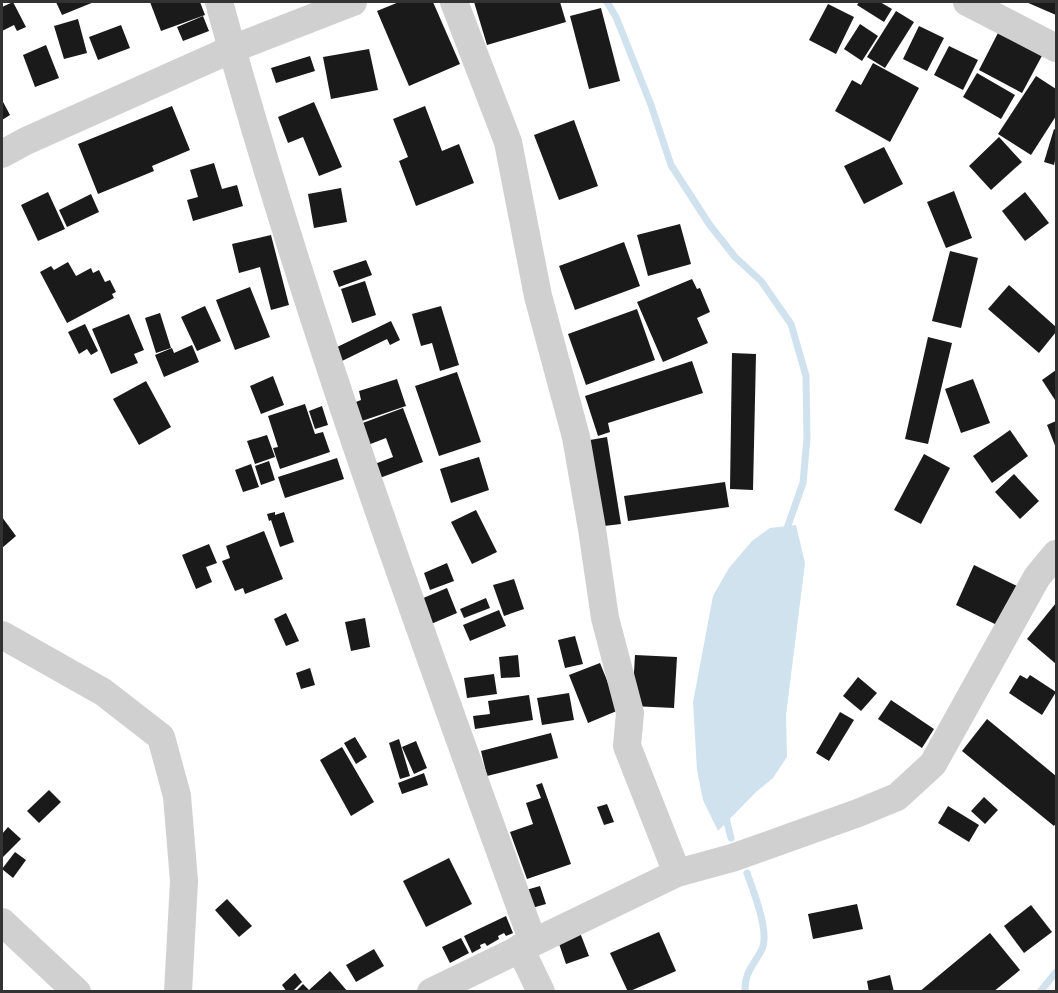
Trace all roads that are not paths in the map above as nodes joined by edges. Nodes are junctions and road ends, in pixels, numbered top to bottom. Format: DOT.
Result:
graph roads {
  1 [pos="219,2"];
  2 [pos="353,2"];
  3 [pos="454,2"];
  4 [pos="967,2"];
  5 [pos="1056,48"];
  6 [pos="232,49"];
  7 [pos="2,154"];
  8 [pos="1056,554"];
  9 [pos="2,635"];
  10 [pos="677,873"];
  11 [pos="2,922"];
  12 [pos="527,945"];
  13 [pos="77,992"];
  14 [pos="178,992"];
  15 [pos="431,992"];
  16 [pos="541,992"];
  1 -- 6 [label="street"];
  2 -- 6 [label="street"];
  3 -- 10 [label="street"];
  4 -- 5 [label="street"];
  6 -- 7 [label="street"];
  6 -- 12 [label="street"];
  8 -- 10 [label="street"];
  9 -- 14 [label="street"];
  10 -- 12 [label="street"];
  11 -- 13 [label="street"];
  12 -- 15 [label="street"];
  12 -- 16 [label="street"];
}
